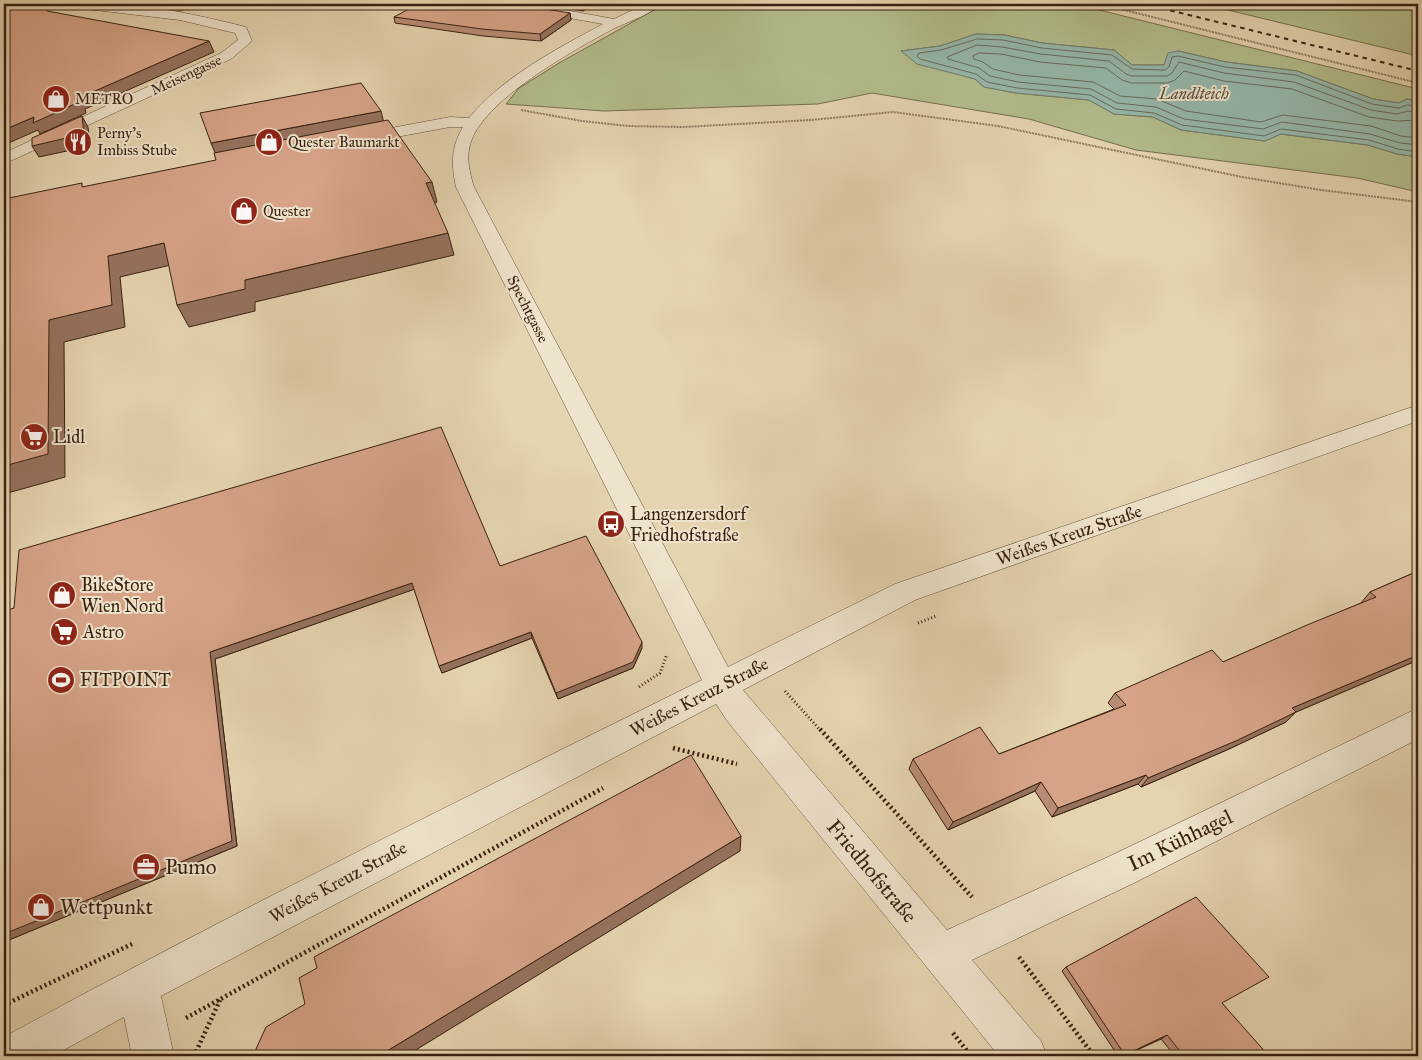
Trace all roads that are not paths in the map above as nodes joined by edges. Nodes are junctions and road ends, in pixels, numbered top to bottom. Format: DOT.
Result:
graph roads {
  1 [pos="78,4"];
  2 [pos="513,4"];
  3 [pos="541,4"];
  4 [pos="654,4"];
  5 [pos="197,8"];
  6 [pos="634,13"];
  7 [pos="180,16"];
  8 [pos="616,23"];
  9 [pos="473,123"];
  10 [pos="344,142"];
  11 [pos="4,159"];
  12 [pos="1418,413"];
  13 [pos="731,698"];
  14 [pos="1418,723"];
  15 [pos="940,953"];
  16 [pos="138,986"];
  17 [pos="151,1048"];
  18 [pos="12,1056"];
  19 [pos="1026,1056"];
  1 -- 7 [label="street"];
  2 -- 8 [label="street"];
  3 -- 6 [label="street"];
  4 -- 6 [label="street, Spechtgasse"];
  5 -- 7 [label="street"];
  6 -- 8 [label="street, Spechtgasse"];
  7 -- 11 [label="street, Meisengasse"];
  8 -- 9 [label="street, Spechtgasse"];
  9 -- 10 [label="street"];
  9 -- 13 [label="street, Spechtgasse"];
  12 -- 13 [label="street, Weißes Kreuz Straße"];
  13 -- 15 [label="street, Friedhofstraße"];
  13 -- 16 [label="street, Weißes Kreuz Straße"];
  14 -- 15 [label="street, Im Kühhagel"];
  15 -- 19 [label="street, Friedhofstraße"];
  16 -- 17 [label="street"];
  16 -- 18 [label="street, Weißes Kreuz Straße"];
}
